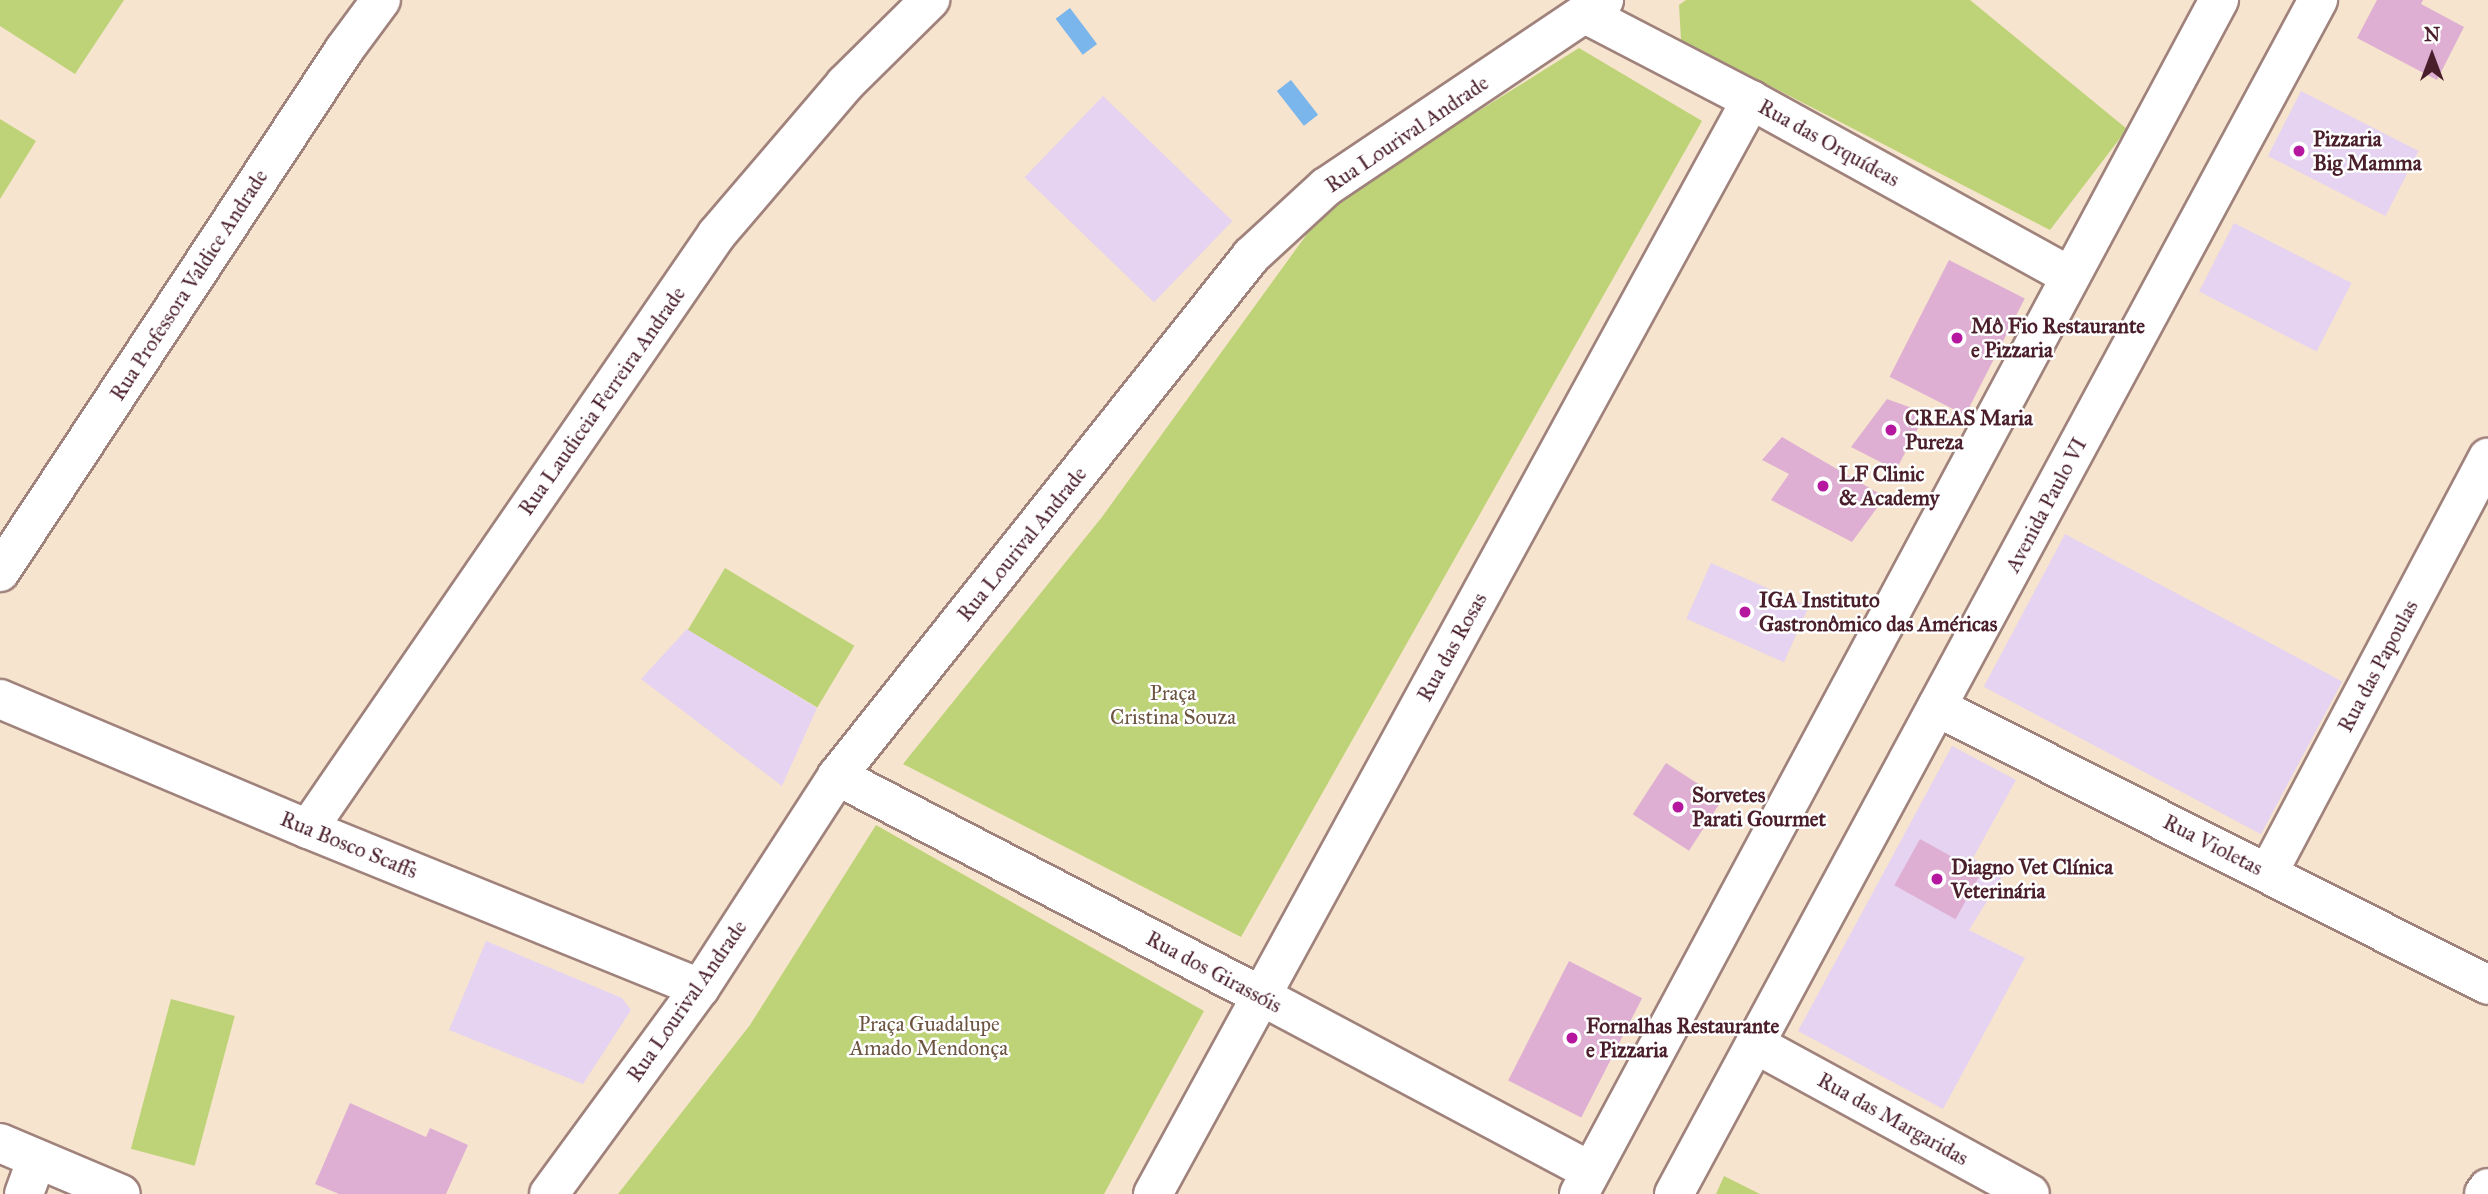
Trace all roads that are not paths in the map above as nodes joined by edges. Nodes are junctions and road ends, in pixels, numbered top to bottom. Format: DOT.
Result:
graph roads {
  1 [pos="382,0"];
  2 [pos="930,0"];
  3 [pos="2219,0"];
  4 [pos="2318,0"];
  5 [pos="1594,7"];
  6 [pos="1751,100"];
  7 [pos="2070,276"];
  8 [pos="2488,458"];
  9 [pos="0,572"];
  10 [pos="0,699"];
  11 [pos="1937,707"];
  12 [pos="837,776"];
  13 [pos="308,829"];
  14 [pos="2269,873"];
  15 [pos="2488,985"];
  16 [pos="700,988"];
  17 [pos="1261,996"];
  18 [pos="1755,1044"];
  19 [pos="0,1143"];
  20 [pos="30,1177"];
  21 [pos="1584,1183"];
  22 [pos="2488,1188"];
  23 [pos="121,1194"];
  24 [pos="549,1194"];
  25 [pos="1153,1194"];
  26 [pos="1674,1194"];
  27 [pos="2030,1194"];
  28 [pos="2484,1194"];
  1 -- 9 [label="street, Rua Professora Valdice Andrade"];
  2 -- 13 [label="street, Rua Laudiceia Ferreira Andrade"];
  3 -- 7 [label="street"];
  4 -- 11 [label="street, Avenida Paulo VI"];
  5 -- 6 [label="street, Rua das Orquídeas"];
  5 -- 12 [label="street, Rua Lourival Andrade"];
  6 -- 7 [label="street, Rua das Orquídeas"];
  6 -- 17 [label="street, Rua das Rosas"];
  7 -- 21 [label="street"];
  8 -- 14 [label="street, Rua das Papoulas"];
  10 -- 13 [label="street, Rua Bosco Scaffs"];
  11 -- 14 [label="street, Rua Violetas"];
  11 -- 18 [label="street, Avenida Paulo VI"];
  12 -- 16 [label="street, Rua Lourival Andrade"];
  12 -- 17 [label="street, Rua dos Girassóis"];
  13 -- 16 [label="street, Rua Bosco Scaffs"];
  14 -- 15 [label="street, Rua Violetas"];
  16 -- 24 [label="street, Rua Lourival Andrade"];
  17 -- 21 [label="street, Rua dos Girassóis"];
  17 -- 25 [label="street, Rua das Rosas"];
  18 -- 26 [label="street, Avenida Paulo VI"];
  18 -- 27 [label="street, Rua das Margaridas"];
  19 -- 20 [label="street"];
  20 -- 23 [label="street"];
  22 -- 28 [label="street"];
}
